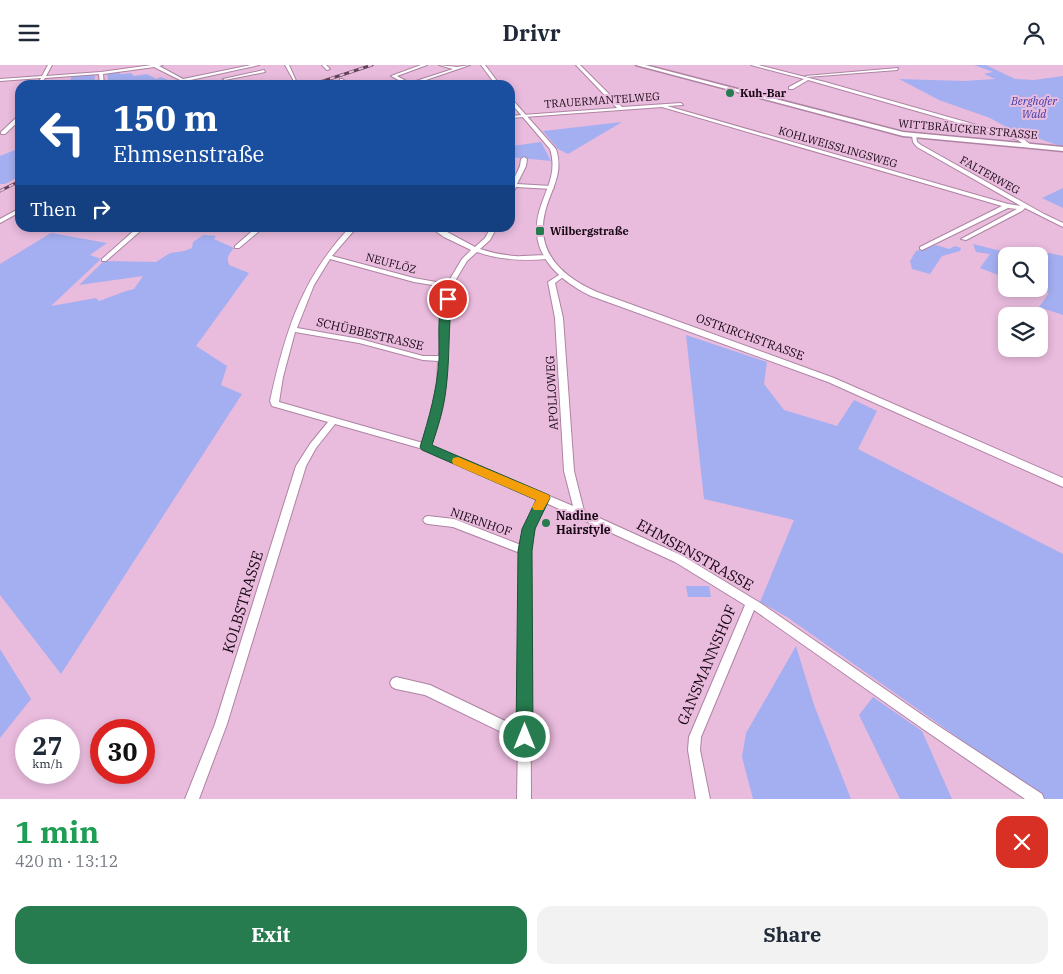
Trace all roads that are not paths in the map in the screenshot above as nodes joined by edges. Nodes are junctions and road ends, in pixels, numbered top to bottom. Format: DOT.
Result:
graph roads {
  1 [pos="50,65"];
  2 [pos="161,65"];
  3 [pos="257,65"];
  4 [pos="287,65"];
  5 [pos="324,65"];
  6 [pos="425,65"];
  7 [pos="441,65"];
  8 [pos="468,65"];
  9 [pos="483,65"];
  10 [pos="578,65"];
  11 [pos="639,65"];
  12 [pos="753,65"];
  13 [pos="154,66"];
  14 [pos="328,69"];
  15 [pos="456,69"];
  16 [pos="898,69"];
  17 [pos="264,71"];
  18 [pos="101,73"];
  19 [pos="247,73"];
  20 [pos="42,77"];
  21 [pos="799,77"];
  22 [pos="807,79"];
  23 [pos="0,80"];
  24 [pos="40,80"];
  25 [pos="102,80"];
  26 [pos="181,80"];
  27 [pos="188,80"];
  28 [pos="226,80"];
  29 [pos="295,80"];
  30 [pos="400,80"];
  31 [pos="423,80"];
  32 [pos="494,80"];
  33 [pos="791,88"];
  34 [pos="682,104"];
  35 [pos="515,105"];
  36 [pos="664,107"];
  37 [pos="621,109"];
  38 [pos="524,115"];
  39 [pos="515,116"];
  40 [pos="15,122"];
  41 [pos="3,133"];
  42 [pos="914,135"];
  43 [pos="1028,145"];
  44 [pos="1063,149"];
  45 [pos="524,159"];
  46 [pos="515,180"];
  47 [pos="515,185"];
  48 [pos="551,188"];
  49 [pos="1007,206"];
  50 [pos="1023,207"];
  51 [pos="15,213"];
  52 [pos="984,217"];
  53 [pos="0,221"];
  54 [pos="996,222"];
  55 [pos="1063,225"];
  56 [pos="958,229"];
  57 [pos="136,232"];
  58 [pos="255,232"];
  59 [pos="350,232"];
  60 [pos="442,232"];
  61 [pos="492,232"];
  62 [pos="971,235"];
  63 [pos="964,239"];
  64 [pos="238,247"];
  65 [pos="922,248"];
  66 [pos="474,251"];
  67 [pos="328,257"];
  68 [pos="547,257"];
  69 [pos="104,260"];
  70 [pos="560,276"];
  71 [pos="449,286"];
  72 [pos="292,329"];
  73 [pos="444,359"];
  74 [pos="333,421"];
  75 [pos="426,447"];
  76 [pos="1063,483"];
  77 [pos="544,498"];
  78 [pos="580,513"];
  79 [pos="428,520"];
  80 [pos="525,551"];
  81 [pos="751,603"];
  82 [pos="396,683"];
  83 [pos="525,737"];
  84 [pos="192,799"];
  85 [pos="524,799"];
  86 [pos="702,799"];
  87 [pos="1037,799"];
  1 -- 20 [label="street"];
  2 -- 13 [label="street"];
  3 -- 27 [label="street"];
  4 -- 29 [label="street"];
  5 -- 14 [label="street"];
  6 -- 30 [label="street"];
  7 -- 15 [label="street"];
  8 -- 15 [label="street"];
  9 -- 32 [label="street"];
  10 -- 37 [label="street"];
  11 -- 42 [label="main road, WITTBRÄUCKER STRASSE"];
  12 -- 21 [label="street"];
  13 -- 18 [label="street"];
  13 -- 26 [label="street"];
  15 -- 31 [label="street"];
  16 -- 21 [label="street"];
  17 -- 19 [label="street"];
  18 -- 20 [label="street"];
  18 -- 25 [label="street"];
  19 -- 28 [label="street"];
  20 -- 23 [label="street"];
  20 -- 24 [label="street"];
  21 -- 22 [label="street"];
  22 -- 33 [label="street"];
  22 -- 43 [label="street"];
  34 -- 36 [label="street, TRAUERMANTELWEG"];
  35 -- 38 [label="street"];
  36 -- 37 [label="street, TRAUERMANTELWEG"];
  36 -- 49 [label="street, KOHLWEISSLINGSWEG"];
  37 -- 38 [label="street, TRAUERMANTELWEG"];
  38 -- 39 [label="street, TRAUERMANTELWEG"];
  38 -- 48 [label="street"];
  40 -- 41 [label="street"];
  42 -- 43 [label="main road, WITTBRÄUCKER STRASSE"];
  42 -- 50 [label="street, FALTERWEG"];
  43 -- 44 [label="main road, WITTBRÄUCKER STRASSE"];
  45 -- 46 [label="street"];
  47 -- 48 [label="street"];
  48 -- 68 [label="street"];
  49 -- 50 [label="street, KOHLWEISSLINGSWEG"];
  49 -- 52 [label="street"];
  50 -- 54 [label="street"];
  50 -- 55 [label="street, FALTERWEG"];
  51 -- 53 [label="street"];
  52 -- 54 [label="street"];
  52 -- 56 [label="street"];
  54 -- 62 [label="street"];
  56 -- 62 [label="street"];
  56 -- 65 [label="street"];
  57 -- 69 [label="street"];
  58 -- 64 [label="street"];
  59 -- 67 [label="street"];
  60 -- 66 [label="street"];
  61 -- 66 [label="street"];
  62 -- 63 [label="street"];
  66 -- 68 [label="street"];
  66 -- 71 [label="street"];
  67 -- 71 [label="street, NEUFLÖZ"];
  67 -- 72 [label="street"];
  68 -- 70 [label="street, OSTKIRCHSTRASSE"];
  70 -- 76 [label="street, OSTKIRCHSTRASSE"];
  70 -- 78 [label="street, APOLLOWEG"];
  71 -- 73 [label="street"];
  72 -- 73 [label="street, SCHÜBBESTRASSE"];
  72 -- 74 [label="street, EHMSENSTRASSE"];
  73 -- 75 [label="street"];
  74 -- 75 [label="street, EHMSENSTRASSE"];
  74 -- 84 [label="street, KOLBSTRASSE"];
  75 -- 77 [label="street, EHMSENSTRASSE"];
  77 -- 78 [label="street, EHMSENSTRASSE"];
  77 -- 80 [label="street"];
  78 -- 81 [label="street, EHMSENSTRASSE"];
  79 -- 80 [label="street, NIERNHOF"];
  80 -- 83 [label="street"];
  81 -- 86 [label="street, GANSMANNSHOF"];
  81 -- 87 [label="street, EHMSENSTRASSE"];
  82 -- 83 [label="street"];
  83 -- 85 [label="street"];
}
